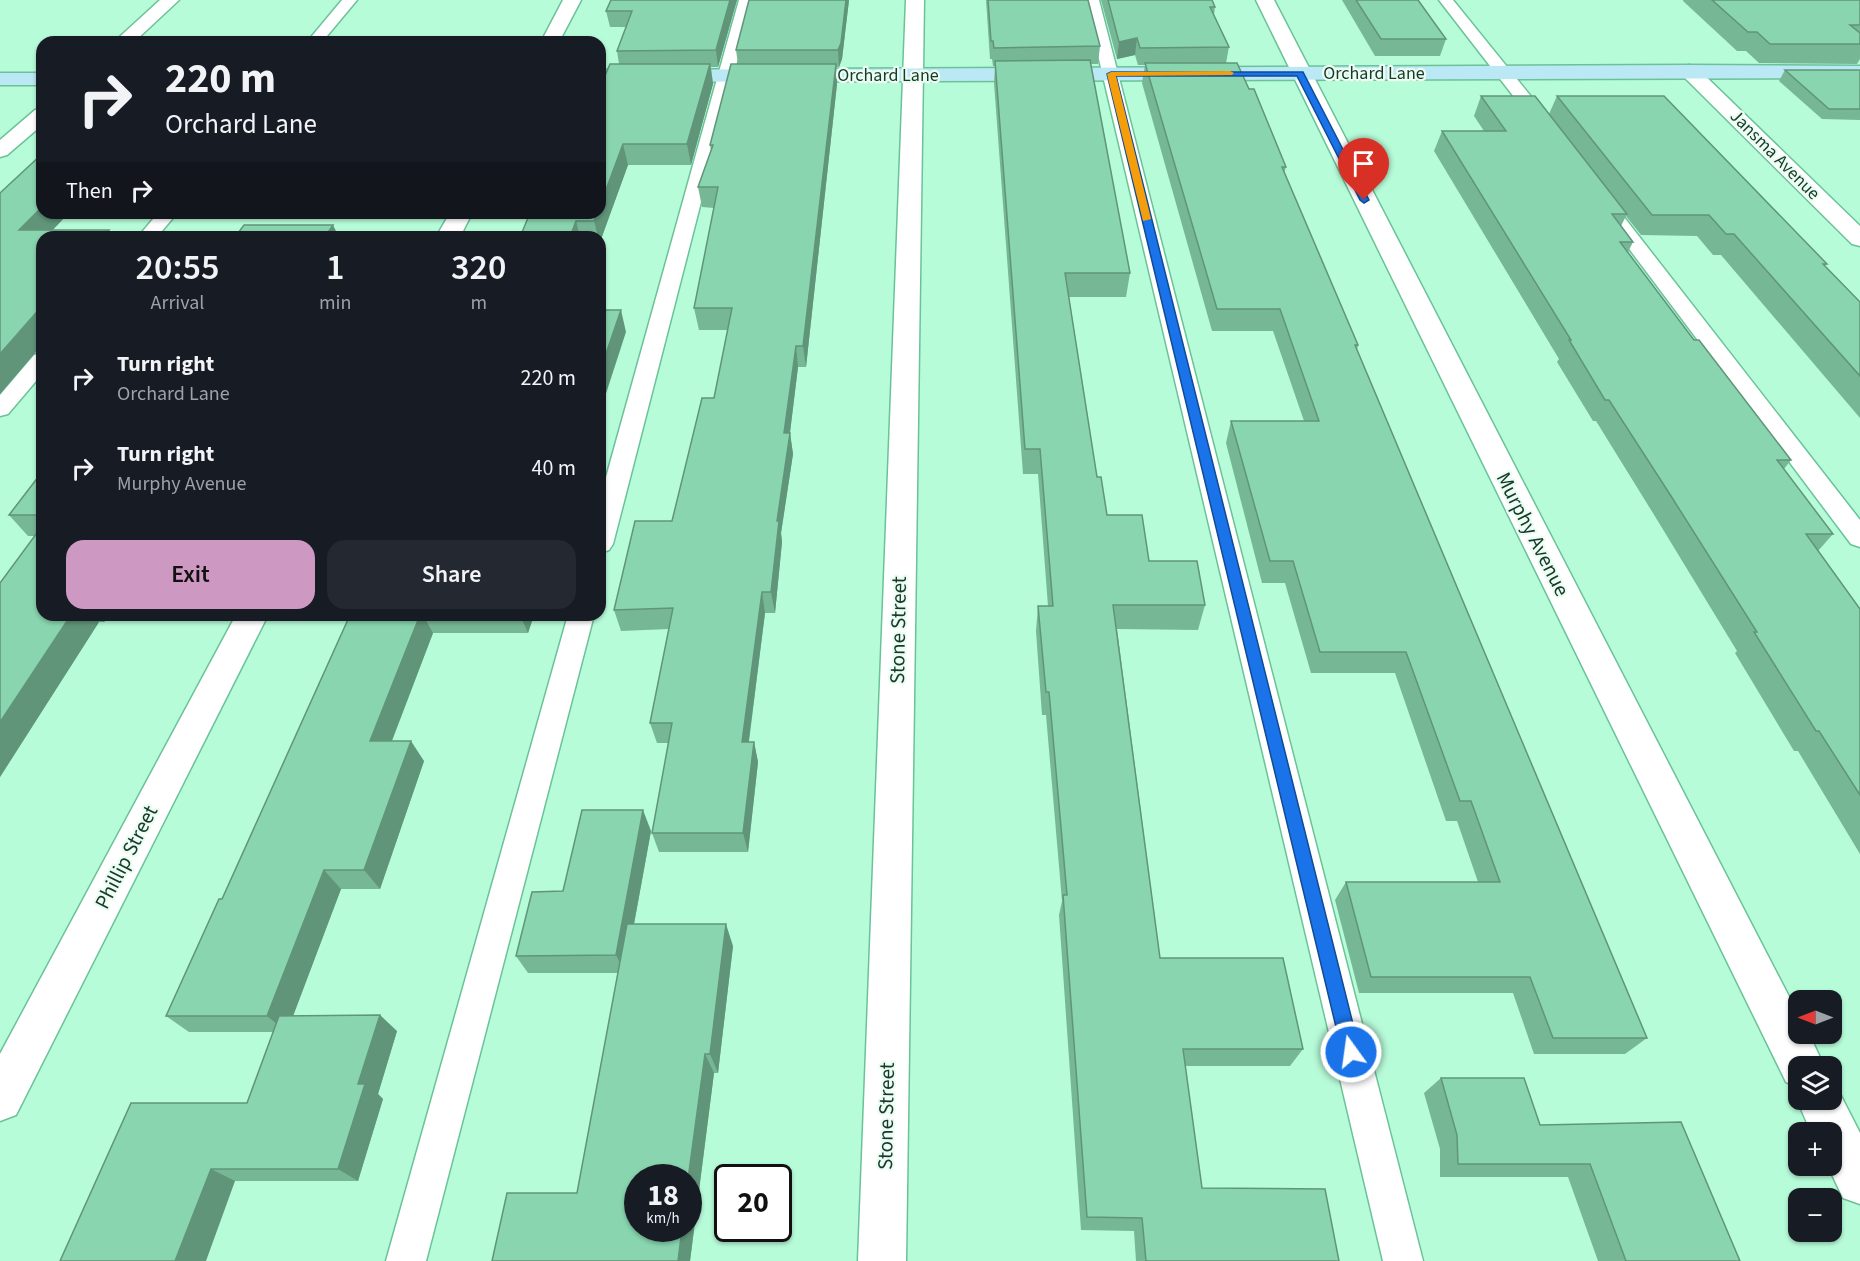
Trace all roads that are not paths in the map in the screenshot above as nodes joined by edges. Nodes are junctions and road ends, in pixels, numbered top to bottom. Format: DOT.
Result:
graph roads {
  1 [pos="170,0"];
  2 [pos="350,0"];
  3 [pos="572,0"];
  4 [pos="746,0"];
  5 [pos="915,0"];
  6 [pos="1092,0"];
  7 [pos="1265,0"];
  8 [pos="1446,0"];
  9 [pos="130,36"];
  10 [pos="319,36"];
  11 [pos="553,36"];
  12 [pos="1689,71"];
  13 [pos="1504,72"];
  14 [pos="1860,72"];
  15 [pos="1300,73"];
  16 [pos="1111,74"];
  17 [pos="912,75"];
  18 [pos="606,76"];
  19 [pos="726,76"];
  20 [pos="0,79"];
  21 [pos="36,79"];
  22 [pos="36,119"];
  23 [pos="1555,138"];
  24 [pos="0,151"];
  25 [pos="1591,186"];
  26 [pos="163,219"];
  27 [pos="152,231"];
  28 [pos="1860,239"];
  29 [pos="36,367"];
  30 [pos="0,409"];
  31 [pos="606,522"];
  32 [pos="1860,537"];
  33 [pos="249,621"];
  34 [pos="579,621"];
  35 [pos="1797,1056"];
  36 [pos="0,1099"];
  37 [pos="1824,1110"];
  38 [pos="1860,1180"];
  39 [pos="406,1261"];
  40 [pos="882,1261"];
  41 [pos="1403,1261"];
  1 -- 9 [label="street"];
  2 -- 10 [label="lane"];
  3 -- 11 [label="street"];
  4 -- 19 [label="lane"];
  5 -- 17 [label="street, Stone Street"];
  6 -- 16 [label="lane"];
  7 -- 15 [label="street, Murphy Avenue"];
  8 -- 13 [label="lane"];
  12 -- 13 [label="street, Orchard Lane"];
  12 -- 14 [label="street, Orchard Lane"];
  12 -- 28 [label="street, Jansma Avenue"];
  13 -- 15 [label="street, Orchard Lane"];
  13 -- 23 [label="lane"];
  15 -- 16 [label="street, Orchard Lane"];
  15 -- 35 [label="street, Murphy Avenue"];
  16 -- 17 [label="street, Orchard Lane"];
  16 -- 41 [label="lane"];
  17 -- 19 [label="street, Orchard Lane"];
  17 -- 40 [label="street, Stone Street"];
  18 -- 19 [label="street, Orchard Lane"];
  19 -- 31 [label="lane"];
  20 -- 21 [label="street"];
  22 -- 24 [label="street"];
  25 -- 32 [label="lane"];
  26 -- 27 [label="lane"];
  29 -- 30 [label="lane"];
  33 -- 36 [label="street, Phillip Street"];
  34 -- 39 [label="lane"];
  37 -- 38 [label="street"];
}
